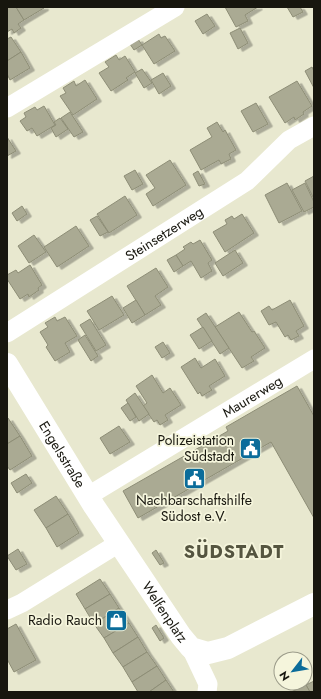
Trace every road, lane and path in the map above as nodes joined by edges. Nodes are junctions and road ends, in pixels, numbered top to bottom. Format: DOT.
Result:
graph roads {
  1 [pos="175,7"];
  2 [pos="7,108"];
  3 [pos="314,126"];
  4 [pos="7,333"];
  5 [pos="314,359"];
  6 [pos="10,377"];
  7 [pos="88,496"];
  8 [pos="118,544"];
  9 [pos="314,604"];
  10 [pos="7,610"];
  11 [pos="192,648"];
  12 [pos="207,692"];
  1 -- 2 [label="street"];
  3 -- 4 [label="street, Steinsetzerweg"];
  5 -- 7 [label="street, Maurerweg"];
  6 -- 7 [label="street, Engelsstraße"];
  7 -- 8 [label="street, Engelsstraße"];
  8 -- 10 [label="street"];
  8 -- 11 [label="street, Welfenplatz"];
  9 -- 11 [label="street, Welfenplatz"];
  11 -- 12 [label="street"];
}
